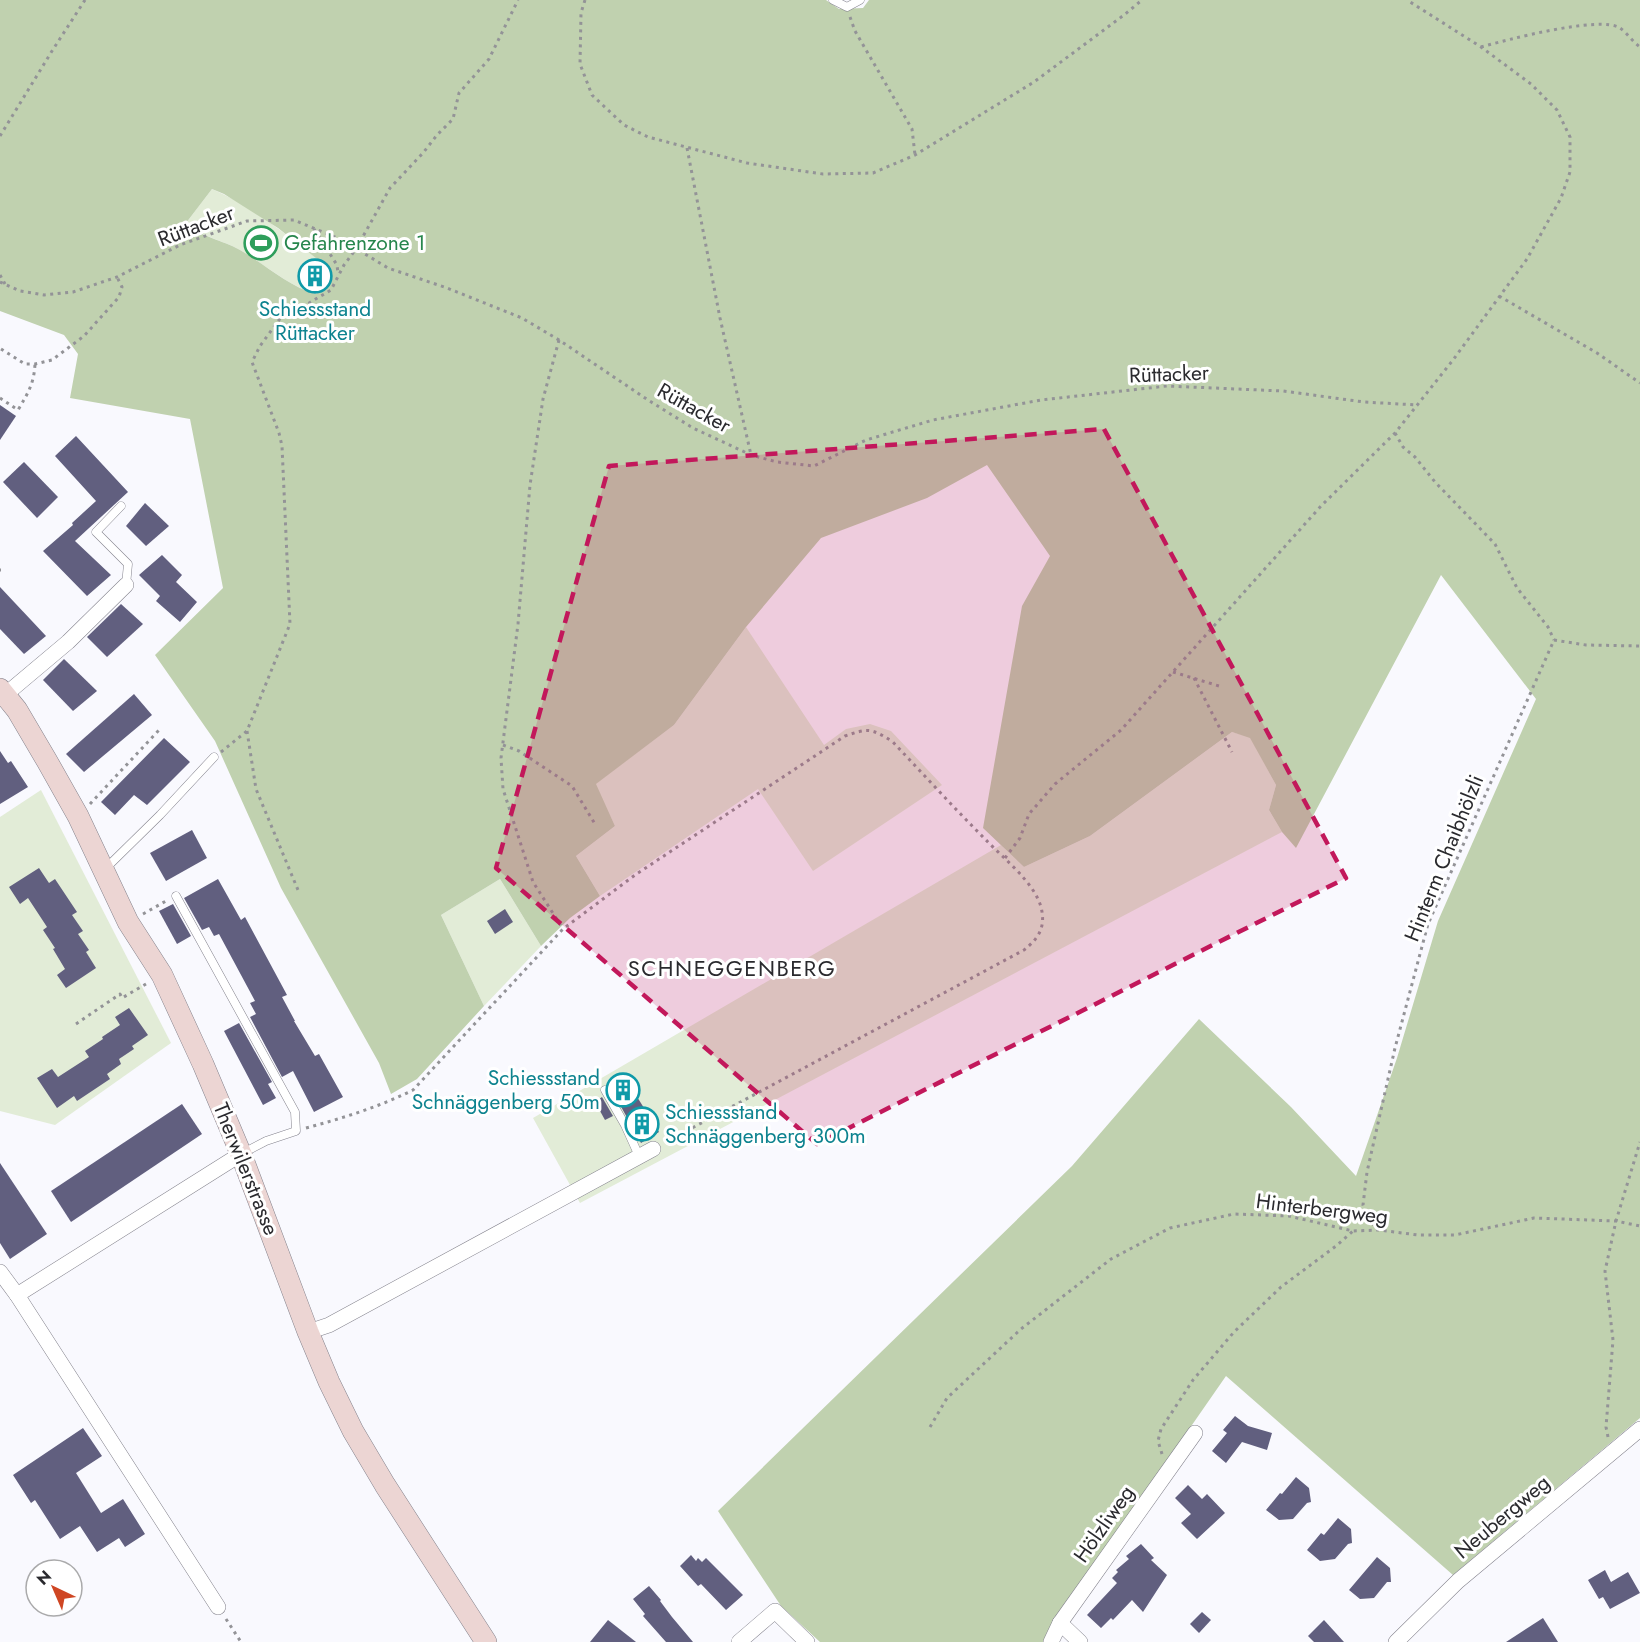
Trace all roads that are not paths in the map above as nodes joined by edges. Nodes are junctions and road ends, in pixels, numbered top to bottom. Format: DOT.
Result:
graph roads {
  1 [pos="833,0"];
  2 [pos="860,0"];
  3 [pos="121,506"];
  4 [pos="126,585"];
  5 [pos="2,692"];
  6 [pos="214,757"];
  7 [pos="103,871"];
  8 [pos="176,896"];
  9 [pos="605,1090"];
  10 [pos="653,1149"];
  11 [pos="241,1154"];
  12 [pos="639,1156"];
  13 [pos="0,1272"];
  14 [pos="17,1294"];
  15 [pos="308,1332"];
  16 [pos="1640,1429"];
  17 [pos="1195,1433"];
  18 [pos="219,1607"];
  19 [pos="1060,1623"];
  20 [pos="486,1642"];
  21 [pos="739,1642"];
  22 [pos="807,1642"];
  23 [pos="1051,1642"];
  24 [pos="1080,1642"];
  25 [pos="1396,1642"];
  1 -- 2 [label="lane"];
  3 -- 4 [label="lane"];
  4 -- 5 [label="street, Therwilerstrasse"];
  5 -- 7 [label="main road, Therwilerstrasse"];
  6 -- 7 [label="lane"];
  7 -- 11 [label="main road, Therwilerstrasse"];
  8 -- 11 [label="lane"];
  9 -- 12 [label="lane"];
  10 -- 12 [label="street"];
  11 -- 14 [label="street"];
  11 -- 15 [label="main road, Therwilerstrasse"];
  12 -- 15 [label="street"];
  13 -- 14 [label="street"];
  14 -- 18 [label="street"];
  15 -- 20 [label="main road, Therwilerstrasse"];
  16 -- 25 [label="street, Neubergweg"];
  17 -- 19 [label="street, Hölzliweg"];
  19 -- 23 [label="street, Hölzliweg"];
  19 -- 24 [label="street"];
  21 -- 22 [label="street"];
}
